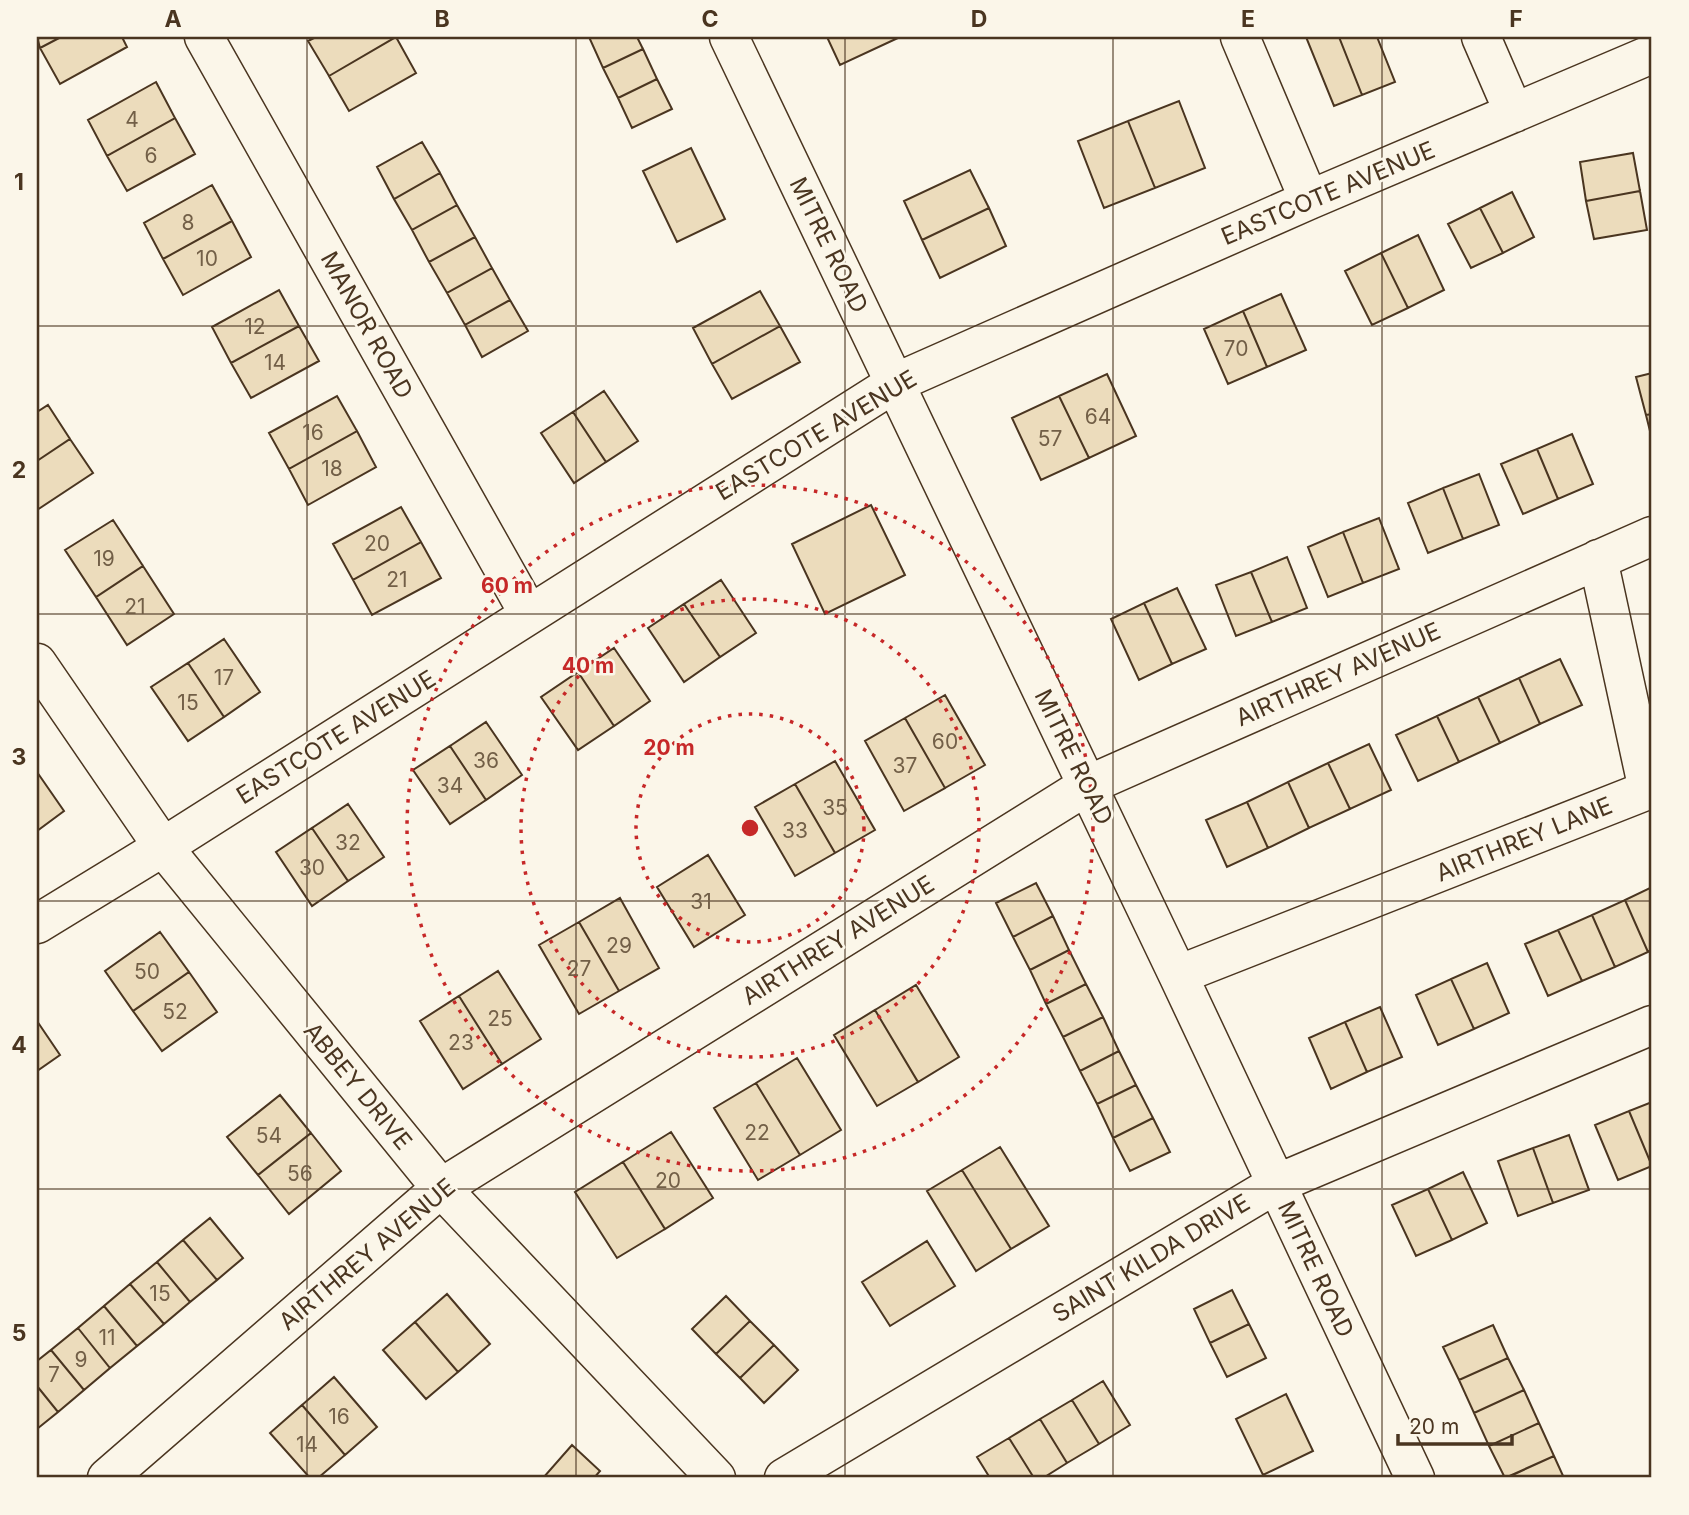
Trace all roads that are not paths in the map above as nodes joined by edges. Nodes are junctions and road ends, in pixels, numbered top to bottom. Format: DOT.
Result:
graph roads {
  1 [pos="204,37"];
  2 [pos="729,37"];
  3 [pos="1240,37"];
  4 [pos="1480,37"];
  5 [pos="1652,54"];
  6 [pos="1514,113"];
  7 [pos="1309,200"];
  8 [pos="895,383"];
  9 [pos="1652,536"];
  10 [pos="1598,559"];
  11 [pos="529,614"];
  12 [pos="37,663"];
  13 [pos="1088,785"];
  14 [pos="163,847"];
  15 [pos="37,923"];
  16 [pos="1178,975"];
  17 [pos="1652,1025"];
  18 [pos="1276,1184"];
  19 [pos="441,1188"];
  20 [pos="107,1478"];
  21 [pos="716,1478"];
  22 [pos="785,1478"];
  23 [pos="1415,1478"];
  1 -- 11 [label="street, MANOR ROAD"];
  2 -- 8 [label="street, MITRE ROAD"];
  3 -- 7 [label="street"];
  4 -- 6 [label="street"];
  5 -- 6 [label="street, EASTCOTE AVENUE"];
  6 -- 7 [label="street, EASTCOTE AVENUE"];
  7 -- 8 [label="street, EASTCOTE AVENUE"];
  8 -- 11 [label="street, EASTCOTE AVENUE"];
  8 -- 13 [label="street, MITRE ROAD"];
  9 -- 10 [label="street, AIRTHREY AVENUE"];
  10 -- 13 [label="street, AIRTHREY AVENUE"];
  10 -- 16 [label="street, AIRTHREY LANE"];
  11 -- 14 [label="street, EASTCOTE AVENUE"];
  12 -- 14 [label="street, ABBEY DRIVE"];
  13 -- 16 [label="street, MITRE ROAD"];
  13 -- 19 [label="street, AIRTHREY AVENUE"];
  14 -- 15 [label="street, EASTCOTE AVENUE"];
  14 -- 19 [label="street, ABBEY DRIVE"];
  16 -- 18 [label="street, MITRE ROAD"];
  17 -- 18 [label="street, SAINT KILDA DRIVE"];
  18 -- 22 [label="street, SAINT KILDA DRIVE"];
  18 -- 23 [label="street, MITRE ROAD"];
  19 -- 20 [label="street, AIRTHREY AVENUE"];
  19 -- 21 [label="street, ABBEY DRIVE"];
}
